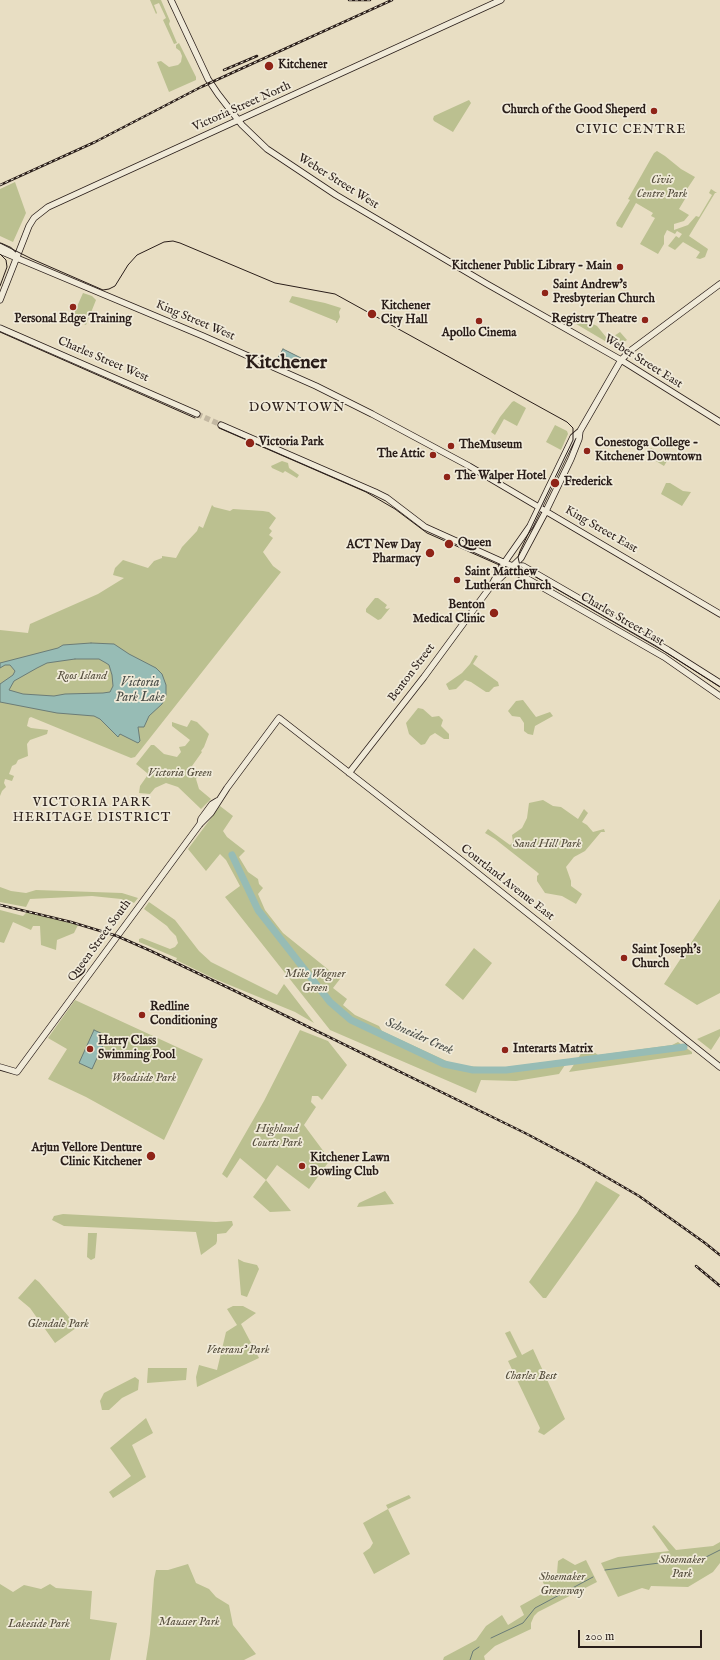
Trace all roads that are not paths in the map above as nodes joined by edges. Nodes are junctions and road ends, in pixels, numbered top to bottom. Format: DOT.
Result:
graph roads {
  1 [pos="171,0"];
  2 [pos="501,0"];
  3 [pos="238,121"];
  4 [pos="0,246"];
  5 [pos="0,251"];
  6 [pos="16,257"];
  7 [pos="720,284"];
  8 [pos="0,300"];
  9 [pos="553,322"];
  10 [pos="0,328"];
  11 [pos="621,360"];
  12 [pos="197,414"];
  13 [pos="720,422"];
  14 [pos="221,425"];
  15 [pos="580,431"];
  16 [pos="469,466"];
  17 [pos="539,507"];
  18 [pos="546,511"];
  19 [pos="521,558"];
  20 [pos="505,563"];
  21 [pos="513,566"];
  22 [pos="523,566"];
  23 [pos="491,586"];
  24 [pos="720,614"];
  25 [pos="720,683"];
  26 [pos="720,696"];
  27 [pos="279,718"];
  28 [pos="349,772"];
  29 [pos="0,1067"];
  30 [pos="720,1067"];
  1 -- 3 [label="main road, Weber Street West"];
  2 -- 3 [label="main road, Victoria Street North"];
  3 -- 6 [label="main road, Victoria Street North"];
  3 -- 9 [label="main road, Weber Street West"];
  4 -- 6 [label="main road, King Street West"];
  5 -- 6 [label="main road, King Street West"];
  6 -- 8 [label="main road, Victoria Street North"];
  6 -- 16 [label="main road, King Street West"];
  7 -- 11 [label="main road"];
  9 -- 11 [label="main road, Weber Street East"];
  10 -- 12 [label="main road, Charles Street West"];
  11 -- 13 [label="main road, Weber Street East"];
  11 -- 15 [label="main road"];
  14 -- 20 [label="main road, Charles Street East"];
  15 -- 17 [label="main road, Benton Street"];
  15 -- 18 [label="main road, Benton Street"];
  16 -- 17 [label="main road, King Street East"];
  17 -- 18 [label="main road, King Street East"];
  17 -- 20 [label="main road, Benton Street"];
  18 -- 19 [label="main road, Benton Street"];
  18 -- 24 [label="main road, King Street East"];
  19 -- 21 [label="main road, Benton Street"];
  19 -- 22 [label="main road"];
  20 -- 21 [label="main road, Charles Street East"];
  20 -- 23 [label="main road, Benton Street"];
  21 -- 22 [label="main road, Charles Street East"];
  21 -- 23 [label="main road, Benton Street"];
  21 -- 26 [label="main road, Charles Street East"];
  22 -- 25 [label="main road, Charles Street East"];
  23 -- 28 [label="main road, Benton Street"];
  27 -- 28 [label="main road, Courtland Avenue East"];
  27 -- 29 [label="main road, Queen Street South"];
  28 -- 30 [label="main road, Courtland Avenue East"];
}
